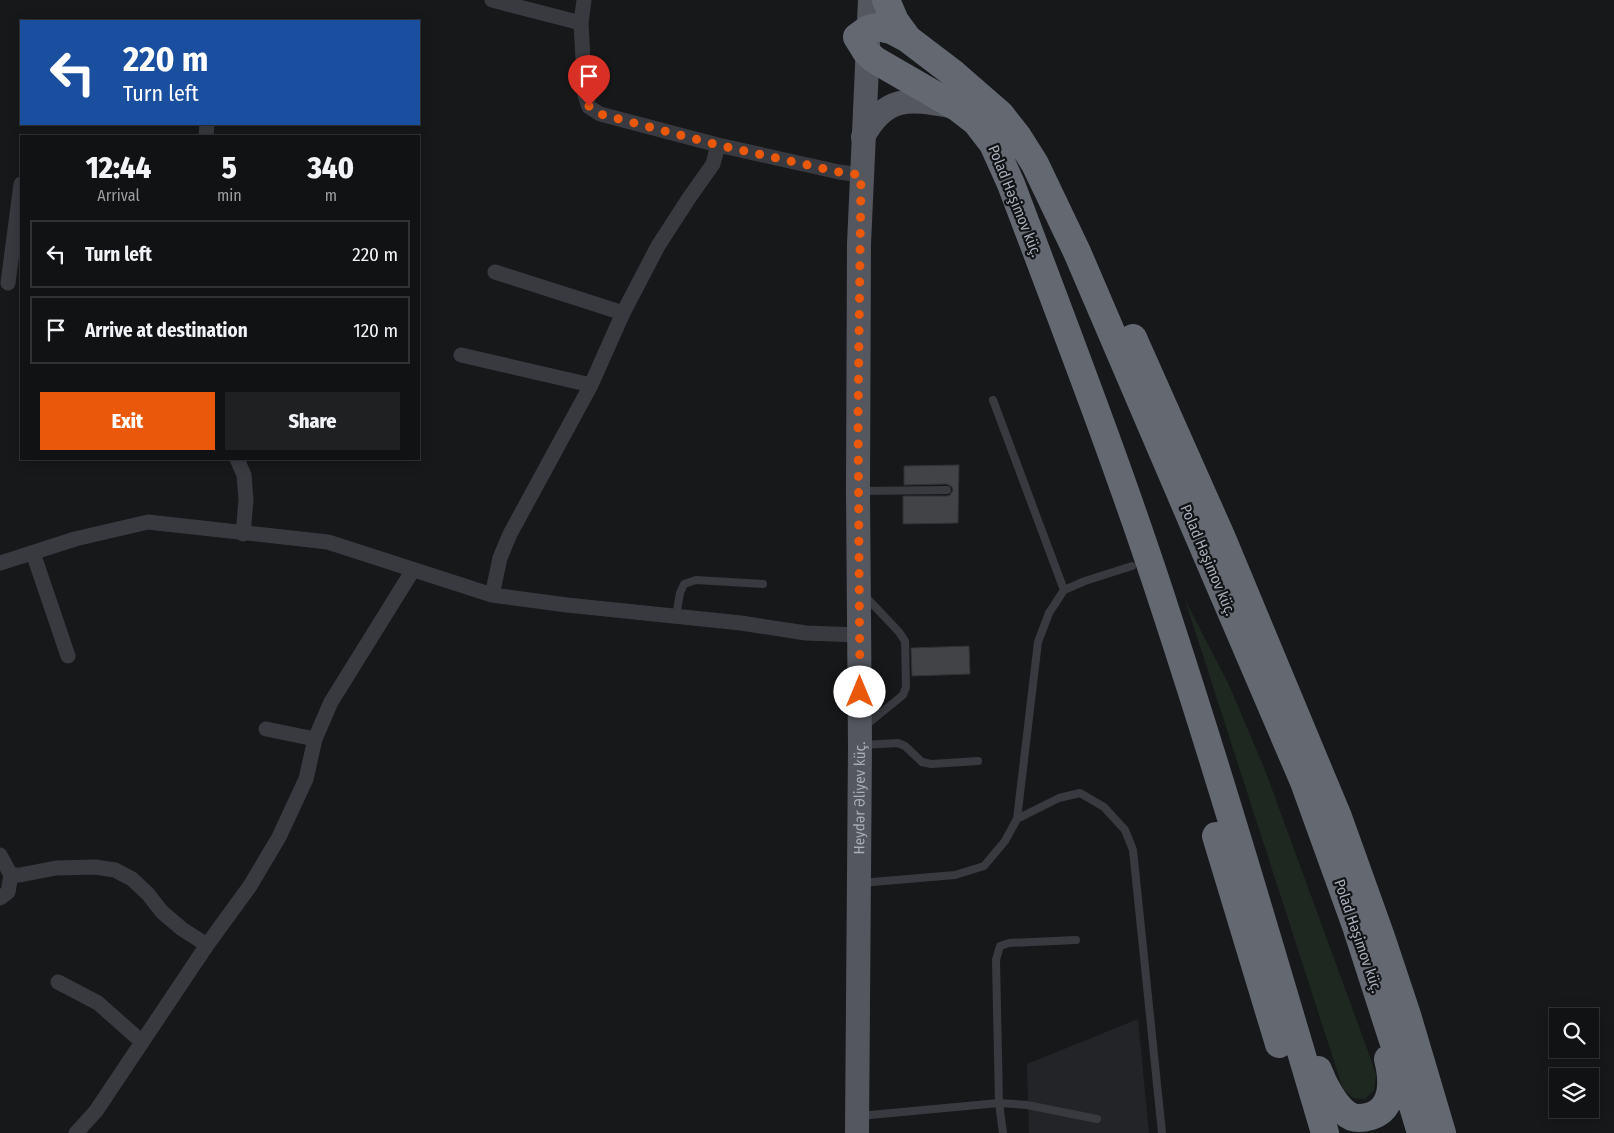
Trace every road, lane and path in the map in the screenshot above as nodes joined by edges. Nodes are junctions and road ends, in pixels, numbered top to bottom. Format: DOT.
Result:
graph roads {
  1 [pos="492,0"];
  2 [pos="584,0"];
  3 [pos="858,0"];
  4 [pos="870,0"];
  5 [pos="886,0"];
  6 [pos="581,23"];
  7 [pos="857,37"];
  8 [pos="908,39"];
  9 [pos="958,108"];
  10 [pos="864,138"];
  11 [pos="718,145"];
  12 [pos="1035,164"];
  13 [pos="861,169"];
  14 [pos="20,193"];
  15 [pos="1041,264"];
  16 [pos="495,272"];
  17 [pos="10,284"];
  18 [pos="623,313"];
  19 [pos="461,355"];
  20 [pos="591,385"];
  21 [pos="993,400"];
  22 [pos="237,460"];
  23 [pos="946,490"];
  24 [pos="858,491"];
  25 [pos="243,534"];
  26 [pos="33,553"];
  27 [pos="0,563"];
  28 [pos="1132,566"];
  29 [pos="413,570"];
  30 [pos="763,584"];
  31 [pos="859,590"];
  32 [pos="1064,590"];
  33 [pos="492,595"];
  34 [pos="676,616"];
  35 [pos="859,634"];
  36 [pos="68,656"];
  37 [pos="266,728"];
  38 [pos="860,738"];
  39 [pos="315,739"];
  40 [pos="978,761"];
  41 [pos="1017,819"];
  42 [pos="0,855"];
  43 [pos="11,875"];
  44 [pos="859,883"];
  45 [pos="0,898"];
  46 [pos="1356,926"];
  47 [pos="1076,940"];
  48 [pos="1269,943"];
  49 [pos="207,945"];
  50 [pos="58,982"];
  51 [pos="142,1042"];
  52 [pos="1000,1103"];
  53 [pos="1097,1119"];
  54 [pos="857,1125"];
  55 [pos="76,1133"];
  56 [pos="1003,1133"];
  57 [pos="1162,1133"];
  58 [pos="1306,1133"];
  59 [pos="1325,1133"];
  60 [pos="1421,1133"];
  61 [pos="1442,1133"];
  1 -- 6 [label="street"];
  2 -- 6 [label="street"];
  3 -- 7 [label="main road"];
  4 -- 10 [label="main road"];
  5 -- 8 [label="highway"];
  6 -- 11 [label="street"];
  7 -- 8 [label="highway"];
  7 -- 9 [label="highway, Polad Həşimov küç."];
  7 -- 13 [label="main road"];
  8 -- 12 [label="highway, Polad Həşimov küç."];
  9 -- 10 [label="main road"];
  9 -- 15 [label="highway, Polad Həşimov küç."];
  10 -- 13 [label="main road"];
  11 -- 13 [label="street"];
  11 -- 18 [label="street"];
  12 -- 46 [label="highway, Polad Həşimov küç."];
  12 -- 61 [label="highway"];
  13 -- 24 [label="main road, Heydər Əliyev küç."];
  14 -- 17 [label="street"];
  15 -- 28 [label="highway"];
  15 -- 48 [label="highway, Polad Həşimov küç."];
  16 -- 18 [label="street"];
  18 -- 20 [label="street"];
  19 -- 20 [label="street"];
  20 -- 33 [label="street"];
  21 -- 32 [label="lane"];
  22 -- 25 [label="street"];
  23 -- 24 [label="lane"];
  24 -- 31 [label="main road, Heydər Əliyev küç."];
  25 -- 26 [label="street"];
  25 -- 29 [label="street"];
  26 -- 27 [label="street"];
  26 -- 36 [label="street"];
  28 -- 32 [label="lane"];
  28 -- 58 [label="highway"];
  29 -- 33 [label="street"];
  29 -- 39 [label="street"];
  30 -- 34 [label="lane"];
  31 -- 35 [label="main road, Heydər Əliyev küç."];
  31 -- 38 [label="lane"];
  32 -- 41 [label="lane"];
  33 -- 34 [label="street"];
  34 -- 35 [label="street"];
  35 -- 38 [label="main road, Heydər Əliyev küç."];
  37 -- 39 [label="street"];
  38 -- 40 [label="lane"];
  38 -- 44 [label="main road, Heydər Əliyev küç."];
  39 -- 49 [label="street"];
  41 -- 44 [label="lane"];
  41 -- 57 [label="lane"];
  42 -- 43 [label="street"];
  43 -- 45 [label="street"];
  43 -- 49 [label="street"];
  44 -- 54 [label="main road, Heydər Əliyev küç."];
  46 -- 48 [label="highway"];
  46 -- 60 [label="highway, Polad Həşimov küç."];
  47 -- 52 [label="lane"];
  48 -- 59 [label="highway, Polad Həşimov küç."];
  49 -- 51 [label="street"];
  50 -- 51 [label="street"];
  51 -- 55 [label="street"];
  52 -- 53 [label="lane"];
  52 -- 54 [label="lane"];
  52 -- 56 [label="lane"];
}
